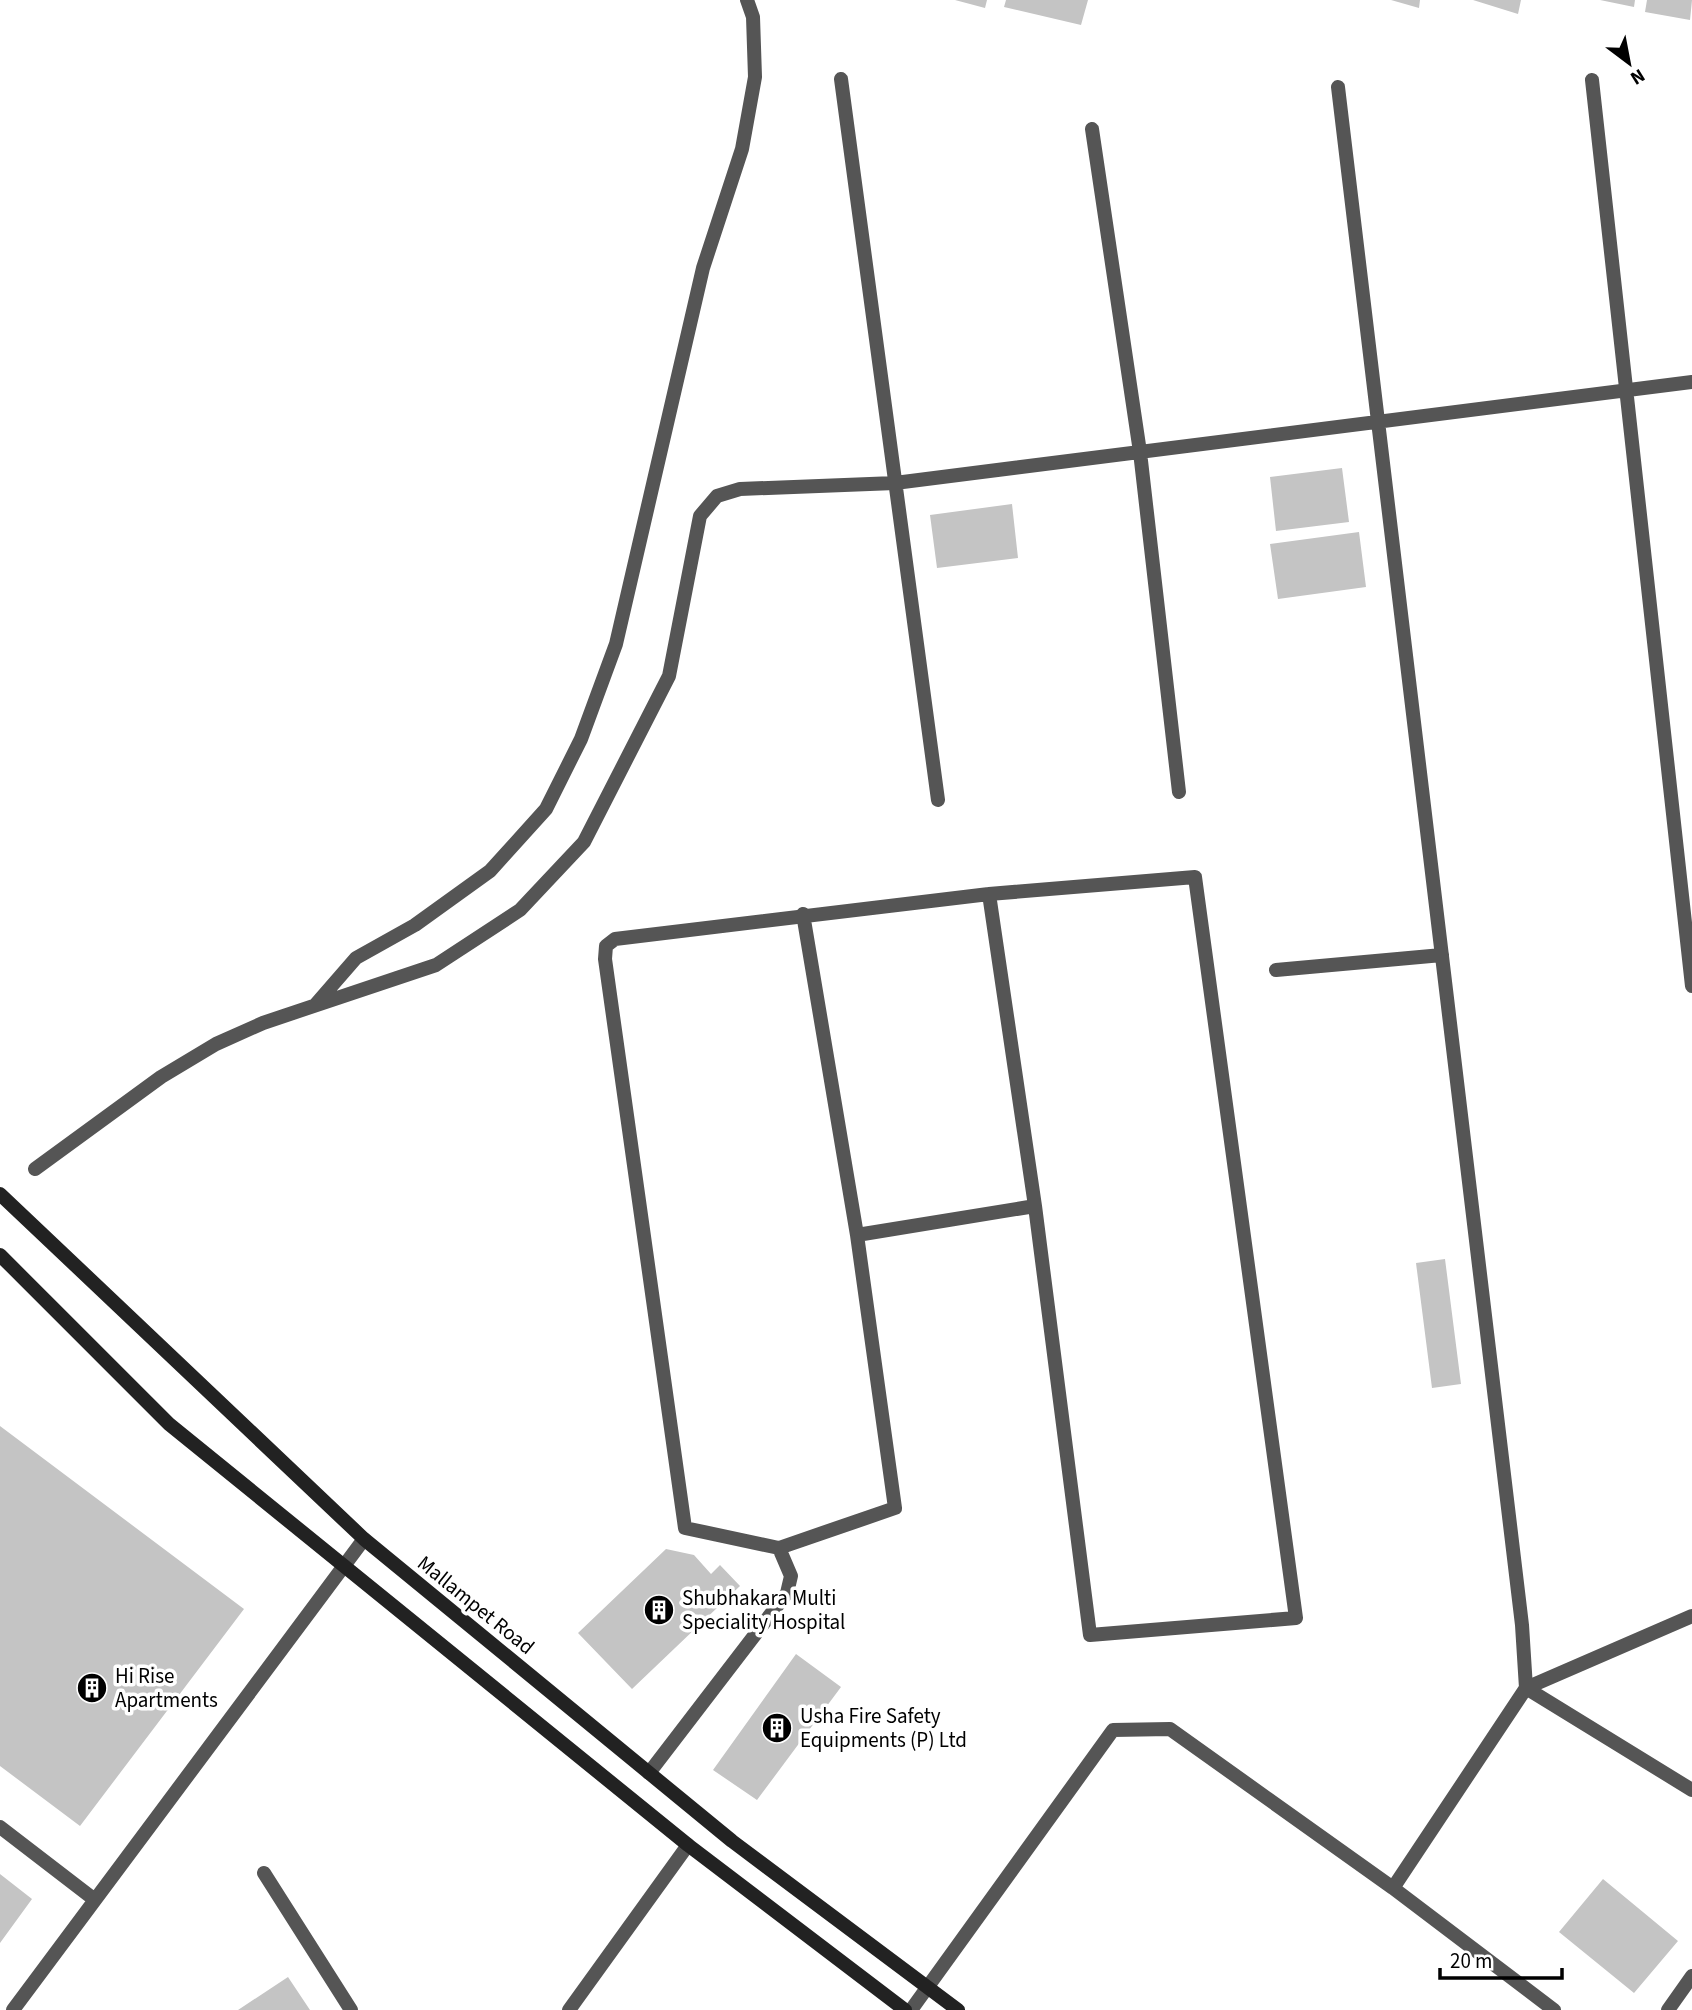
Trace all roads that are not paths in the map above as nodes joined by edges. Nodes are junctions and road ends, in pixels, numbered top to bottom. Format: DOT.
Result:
graph roads {
  1 [pos="747,0"];
  2 [pos="841,79"];
  3 [pos="1592,80"];
  4 [pos="1338,87"];
  5 [pos="1092,130"];
  6 [pos="1692,382"];
  7 [pos="1626,390"];
  8 [pos="1378,422"];
  9 [pos="1140,452"];
  10 [pos="895,483"];
  11 [pos="1179,792"];
  12 [pos="938,800"];
  13 [pos="989,894"];
  14 [pos="803,915"];
  15 [pos="1441,955"];
  16 [pos="1276,970"];
  17 [pos="1692,985"];
  18 [pos="316,1005"];
  19 [pos="35,1169"];
  20 [pos="0,1194"];
  21 [pos="1035,1206"];
  22 [pos="857,1235"];
  23 [pos="0,1255"];
  24 [pos="364,1539"];
  25 [pos="779,1548"];
  26 [pos="342,1567"];
  27 [pos="1692,1616"];
  28 [pos="1526,1689"];
  29 [pos="649,1773"];
  30 [pos="1692,1790"];
  31 [pos="0,1827"];
  32 [pos="688,1845"];
  33 [pos="264,1872"];
  34 [pos="1393,1888"];
  35 [pos="95,1900"];
  36 [pos="1692,1976"];
  37 [pos="929,1986"];
  38 [pos="13,2010"];
  39 [pos="351,2010"];
  40 [pos="569,2010"];
  41 [pos="905,2010"];
  42 [pos="911,2010"];
  43 [pos="958,2010"];
  44 [pos="1554,2010"];
  45 [pos="1668,2010"];
  1 -- 18 [label="street"];
  2 -- 10 [label="street"];
  3 -- 7 [label="street"];
  4 -- 8 [label="street"];
  5 -- 9 [label="street"];
  6 -- 7 [label="street"];
  7 -- 8 [label="street"];
  7 -- 17 [label="street"];
  8 -- 9 [label="street"];
  8 -- 15 [label="street"];
  9 -- 10 [label="street"];
  9 -- 11 [label="street"];
  10 -- 12 [label="street"];
  10 -- 18 [label="street"];
  13 -- 14 [label="street"];
  13 -- 21 [label="street"];
  13 -- 21 [label="street"];
  14 -- 22 [label="street"];
  14 -- 25 [label="street"];
  15 -- 16 [label="street"];
  15 -- 28 [label="street"];
  18 -- 19 [label="street"];
  20 -- 24 [label="main road, Mallampet Road"];
  21 -- 22 [label="street"];
  22 -- 25 [label="street"];
  23 -- 26 [label="main road"];
  24 -- 26 [label="street"];
  24 -- 29 [label="main road, Mallampet Road"];
  25 -- 29 [label="street"];
  26 -- 32 [label="main road"];
  26 -- 35 [label="street"];
  27 -- 28 [label="street"];
  28 -- 30 [label="street"];
  28 -- 34 [label="street"];
  29 -- 37 [label="main road, Mallampet Road"];
  31 -- 35 [label="street"];
  32 -- 40 [label="street"];
  32 -- 41 [label="main road"];
  33 -- 39 [label="street"];
  34 -- 37 [label="street"];
  34 -- 44 [label="street"];
  35 -- 38 [label="street"];
  36 -- 45 [label="street"];
  37 -- 42 [label="street"];
  37 -- 43 [label="main road, Mallampet Road"];
}
